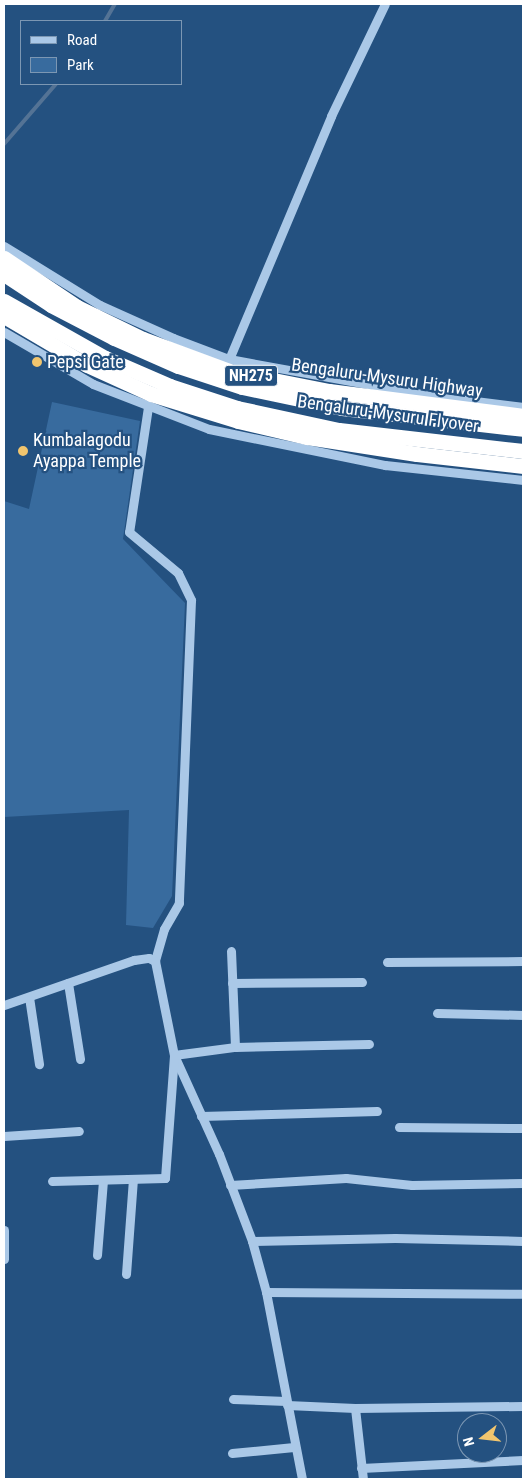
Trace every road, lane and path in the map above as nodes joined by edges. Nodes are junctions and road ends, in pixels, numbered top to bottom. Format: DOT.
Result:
graph roads {
  1 [pos="385,4"];
  2 [pos="4,246"];
  3 [pos="4,258"];
  4 [pos="4,274"];
  5 [pos="4,301"];
  6 [pos="4,316"];
  7 [pos="4,332"];
  8 [pos="227,364"];
  9 [pos="148,407"];
  10 [pos="523,407"];
  11 [pos="523,416"];
  12 [pos="523,429"];
  13 [pos="523,451"];
  14 [pos="523,466"];
  15 [pos="523,480"];
  16 [pos="231,951"];
  17 [pos="155,961"];
  18 [pos="523,961"];
  19 [pos="387,962"];
  20 [pos="362,982"];
  21 [pos="68,983"];
  22 [pos="232,983"];
  23 [pos="29,997"];
  24 [pos="4,1005"];
  25 [pos="437,1013"];
  26 [pos="523,1015"];
  27 [pos="369,1044"];
  28 [pos="235,1047"];
  29 [pos="174,1055"];
  30 [pos="80,1059"];
  31 [pos="39,1064"];
  32 [pos="377,1111"];
  33 [pos="201,1116"];
  34 [pos="399,1127"];
  35 [pos="523,1128"];
  36 [pos="79,1131"];
  37 [pos="4,1136"];
  38 [pos="133,1179"];
  39 [pos="103,1180"];
  40 [pos="52,1181"];
  41 [pos="523,1183"];
  42 [pos="230,1185"];
  43 [pos="4,1230"];
  44 [pos="252,1241"];
  45 [pos="523,1241"];
  46 [pos="97,1255"];
  47 [pos="4,1259"];
  48 [pos="126,1274"];
  49 [pos="266,1292"];
  50 [pos="523,1294"];
  51 [pos="233,1400"];
  52 [pos="286,1403"];
  53 [pos="523,1406"];
  54 [pos="355,1408"];
  55 [pos="294,1447"];
  56 [pos="232,1453"];
  57 [pos="523,1460"];
  58 [pos="361,1468"];
  59 [pos="302,1479"];
  60 [pos="363,1479"];
  1 -- 8 [label="street"];
  2 -- 8 [label="street, NH275"];
  3 -- 8 [label="highway, Bengaluru-Mysuru Highway / NH275"];
  4 -- 12 [label="highway, Bengaluru-Mysuru Flyover / NH275"];
  5 -- 13 [label="highway, Bengaluru-Mysuru Flyover / NH275"];
  6 -- 14 [label="highway, NH275"];
  7 -- 9 [label="street"];
  8 -- 10 [label="street, NH275"];
  8 -- 11 [label="highway, Bengaluru-Mysuru Highway / NH275"];
  9 -- 15 [label="street"];
  9 -- 17 [label="street"];
  16 -- 22 [label="street"];
  17 -- 21 [label="street"];
  17 -- 29 [label="street"];
  18 -- 19 [label="street"];
  20 -- 22 [label="street"];
  21 -- 23 [label="street"];
  21 -- 30 [label="street"];
  22 -- 28 [label="street"];
  23 -- 24 [label="street"];
  23 -- 31 [label="street"];
  25 -- 26 [label="street"];
  27 -- 28 [label="street"];
  28 -- 29 [label="street"];
  29 -- 33 [label="street"];
  29 -- 38 [label="street"];
  32 -- 33 [label="street"];
  33 -- 42 [label="street"];
  34 -- 35 [label="street"];
  36 -- 37 [label="street"];
  38 -- 39 [label="street"];
  38 -- 48 [label="street"];
  39 -- 40 [label="street"];
  39 -- 46 [label="street"];
  41 -- 42 [label="street"];
  42 -- 44 [label="street"];
  43 -- 47 [label="street"];
  44 -- 45 [label="street"];
  44 -- 49 [label="street"];
  49 -- 50 [label="street"];
  49 -- 52 [label="street"];
  51 -- 52 [label="street"];
  52 -- 54 [label="street"];
  52 -- 55 [label="street"];
  53 -- 54 [label="street"];
  54 -- 58 [label="street"];
  55 -- 56 [label="street"];
  55 -- 59 [label="street"];
  57 -- 58 [label="street"];
  58 -- 60 [label="street"];
}
